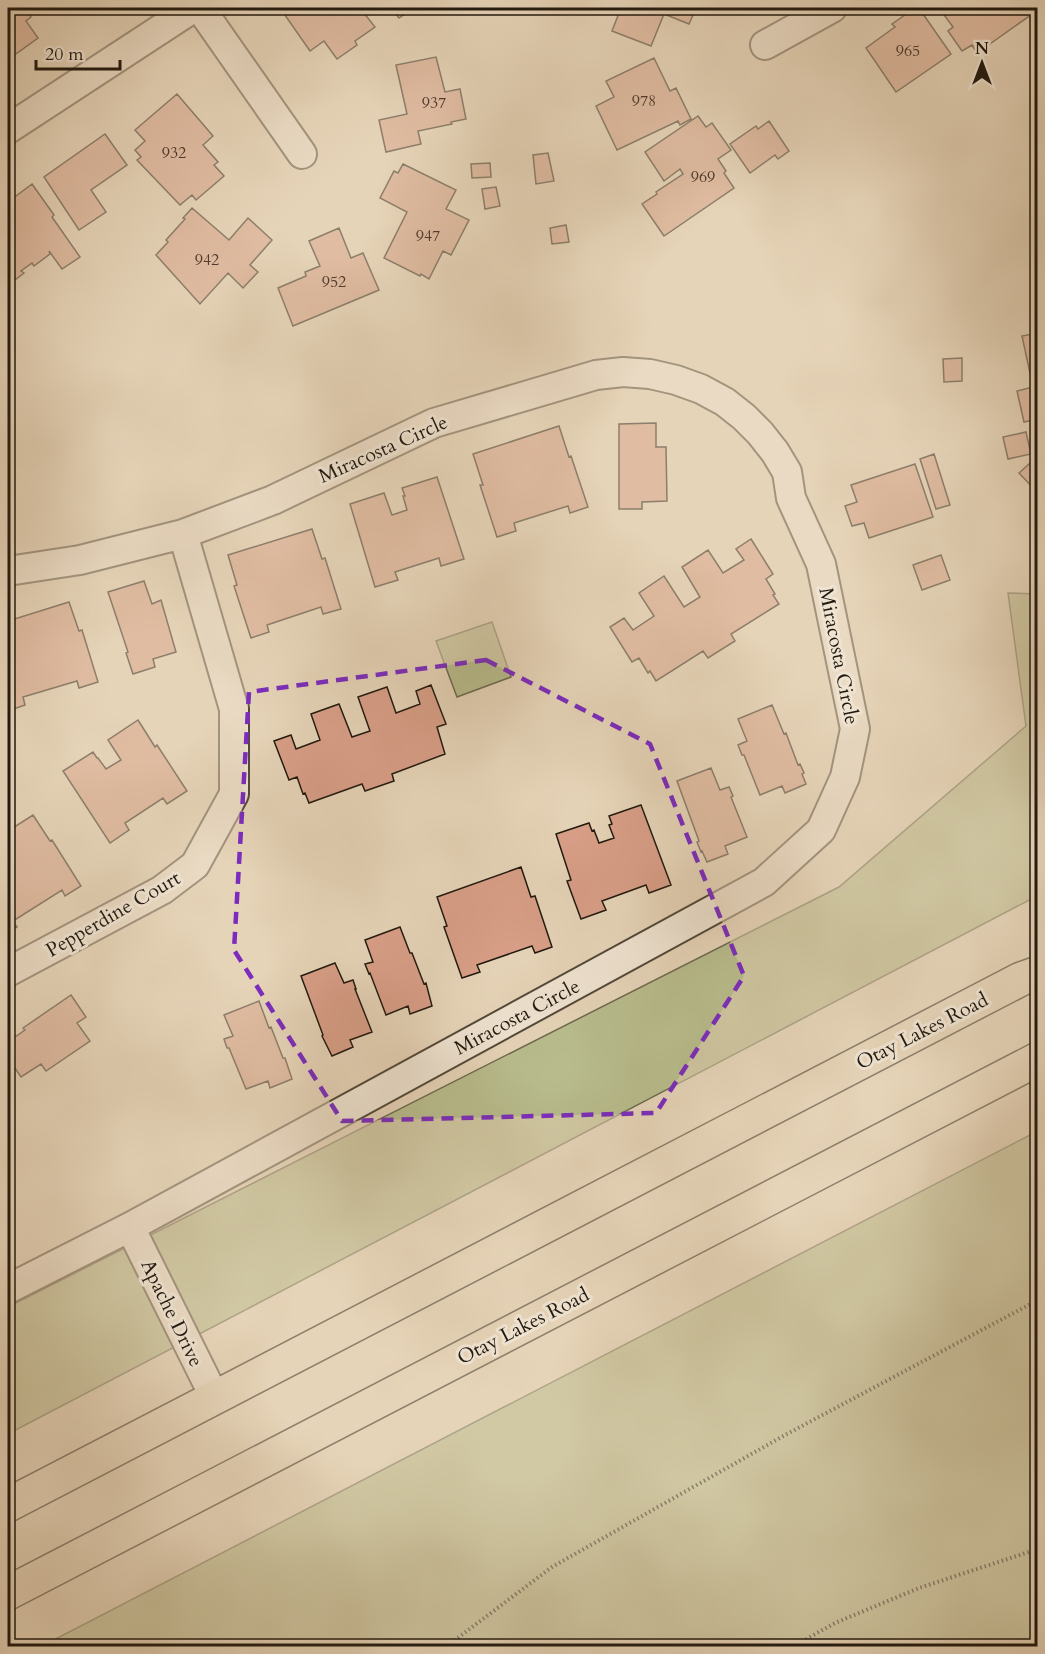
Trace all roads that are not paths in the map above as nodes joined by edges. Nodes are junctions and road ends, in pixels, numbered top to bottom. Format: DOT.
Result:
graph roads {
  1 [pos="193,8"];
  2 [pos="200,8"];
  3 [pos="832,8"];
  4 [pos="765,45"];
  5 [pos="8,129"];
  6 [pos="302,154"];
  7 [pos="183,534"];
  8 [pos="8,571"];
  9 [pos="8,972"];
  10 [pos="1038,973"];
  11 [pos="1038,1059"];
  12 [pos="130,1227"];
  13 [pos="8,1289"];
  14 [pos="215,1398"];
  15 [pos="8,1505"];
  16 [pos="8,1593"];
  1 -- 5 [label="street"];
  2 -- 6 [label="street"];
  3 -- 4 [label="street"];
  7 -- 8 [label="street, Miracosta Circle"];
  7 -- 9 [label="street, Pepperdine Court"];
  7 -- 12 [label="street, Miracosta Circle"];
  10 -- 14 [label="main road, Otay Lakes Road"];
  11 -- 16 [label="main road, Otay Lakes Road"];
  12 -- 13 [label="street, Miracosta Circle"];
  12 -- 14 [label="street, Apache Drive"];
  14 -- 15 [label="main road, Otay Lakes Road"];
}
